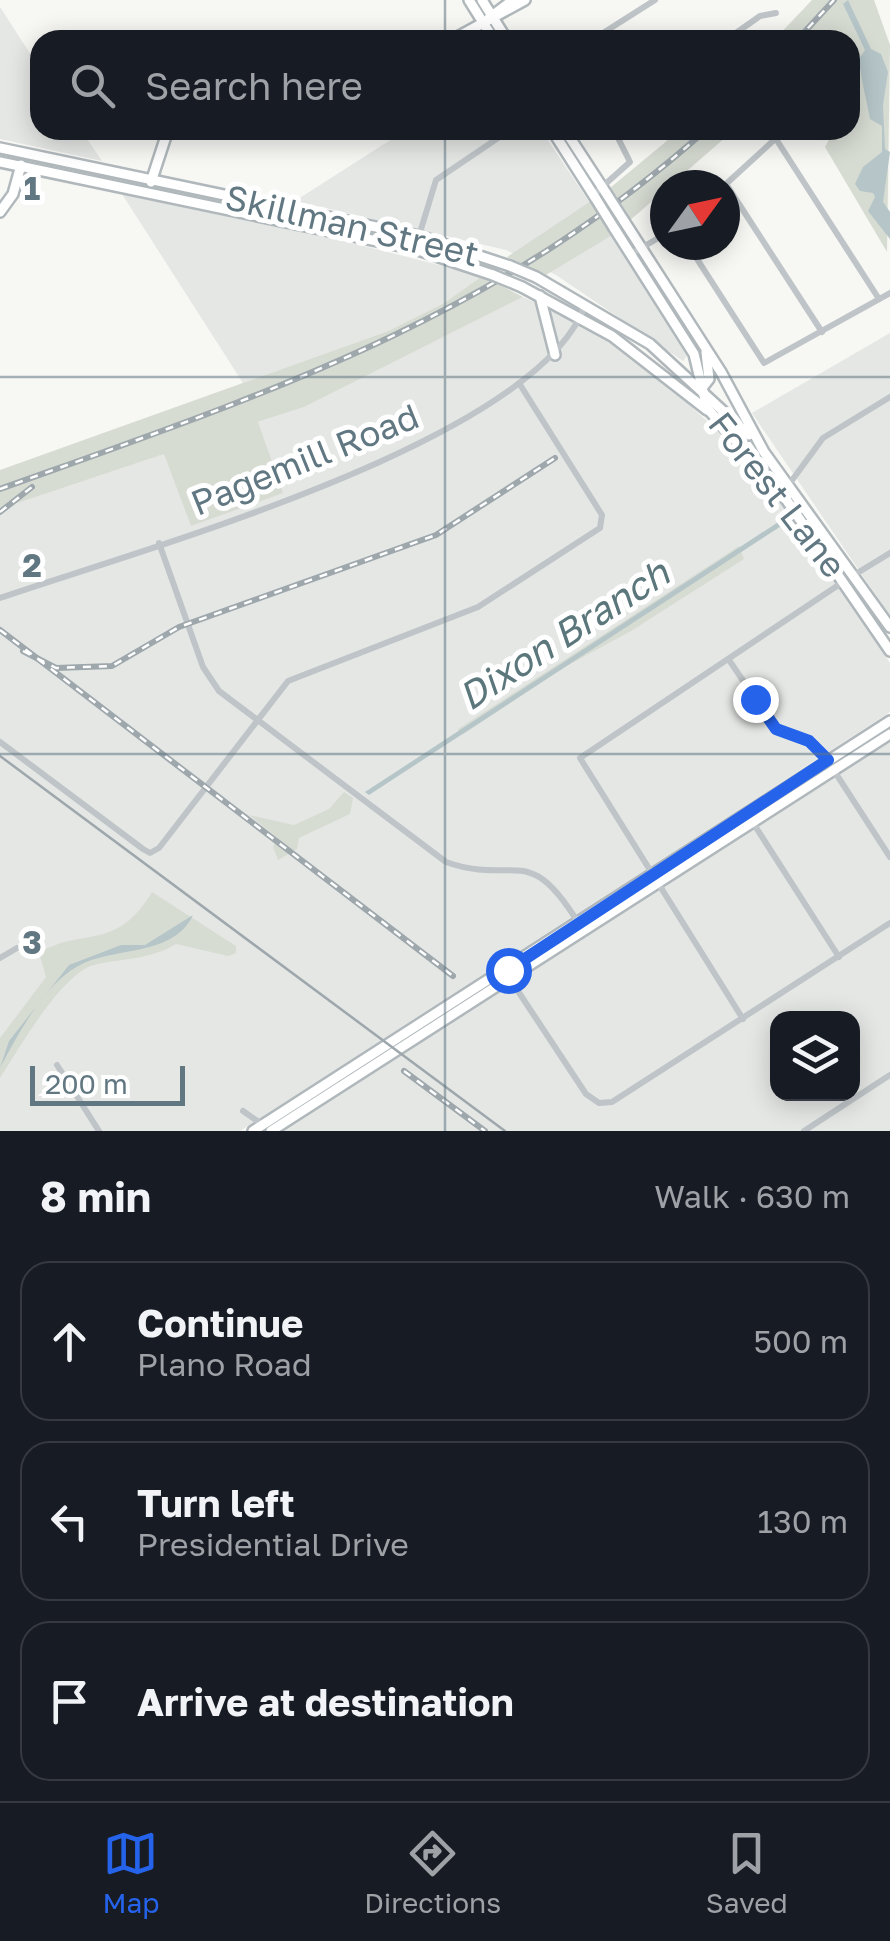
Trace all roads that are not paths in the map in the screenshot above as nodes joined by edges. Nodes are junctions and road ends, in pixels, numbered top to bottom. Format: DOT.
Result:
graph roads {
  1 [pos="469,0"];
  2 [pos="482,0"];
  3 [pos="513,0"];
  4 [pos="525,0"];
  5 [pos="655,0"];
  6 [pos="776,13"];
  7 [pos="493,17"];
  8 [pos="484,24"];
  9 [pos="472,30"];
  10 [pos="488,30"];
  11 [pos="501,30"];
  12 [pos="608,30"];
  13 [pos="740,30"];
  14 [pos="165,140"];
  15 [pos="495,140"];
  16 [pos="559,140"];
  17 [pos="570,140"];
  18 [pos="619,140"];
  19 [pos="775,140"];
  20 [pos="777,140"];
  21 [pos="0,148"];
  22 [pos="24,152"];
  23 [pos="0,162"];
  24 [pos="21,166"];
  25 [pos="740,172"];
  26 [pos="151,180"];
  27 [pos="599,193"];
  28 [pos="148,194"];
  29 [pos="740,206"];
  30 [pos="286,208"];
  31 [pos="0,212"];
  32 [pos="283,221"];
  33 [pos="419,236"];
  34 [pos="650,243"];
  35 [pos="415,249"];
  36 [pos="636,252"];
  37 [pos="480,254"];
  38 [pos="698,260"];
  39 [pos="475,268"];
  40 [pos="890,293"];
  41 [pos="540,296"];
  42 [pos="879,299"];
  43 [pos="586,303"];
  44 [pos="666,307"];
  45 [pos="581,316"];
  46 [pos="691,327"];
  47 [pos="822,332"];
  48 [pos="706,349"];
  49 [pos="694,354"];
  50 [pos="555,355"];
  51 [pos="678,366"];
  52 [pos="519,383"];
  53 [pos="681,388"];
  54 [pos="702,388"];
  55 [pos="890,397"];
  56 [pos="712,415"];
  57 [pos="764,452"];
  58 [pos="790,483"];
  59 [pos="782,492"];
  60 [pos="159,543"];
  61 [pos="890,553"];
  62 [pos="854,574"];
  63 [pos="844,582"];
  64 [pos="0,598"];
  65 [pos="890,627"];
  66 [pos="890,651"];
  67 [pos="729,660"];
  68 [pos="256,719"];
  69 [pos="890,720"];
  70 [pos="890,734"];
  71 [pos="0,742"];
  72 [pos="831,765"];
  73 [pos="751,819"];
  74 [pos="890,857"];
  75 [pos="656,880"];
  76 [pos="890,923"];
  77 [pos="582,928"];
  78 [pos="16,948"];
  79 [pos="839,956"];
  80 [pos="0,958"];
  81 [pos="508,976"];
  82 [pos="743,1019"];
  83 [pos="56,1065"];
  84 [pos="890,1076"];
  85 [pos="243,1111"];
  86 [pos="270,1129"];
  87 [pos="100,1131"];
  88 [pos="252,1131"];
  89 [pos="804,1131"];
  1 -- 8 [label="main road"];
  2 -- 7 [label="main road"];
  3 -- 7 [label="main road"];
  4 -- 7 [label="main road"];
  5 -- 12 [label="street"];
  6 -- 13 [label="street"];
  7 -- 8 [label="main road"];
  7 -- 11 [label="main road"];
  8 -- 9 [label="main road"];
  8 -- 10 [label="main road"];
  14 -- 26 [label="main road"];
  15 -- 33 [label="street"];
  16 -- 27 [label="main road, Forest Lane"];
  17 -- 27 [label="main road, Forest Lane"];
  18 -- 27 [label="street"];
  19 -- 25 [label="street"];
  20 -- 42 [label="street"];
  21 -- 22 [label="main road, Skillman Street"];
  22 -- 24 [label="main road"];
  22 -- 26 [label="main road, Skillman Street"];
  23 -- 24 [label="main road, Skillman Street"];
  24 -- 28 [label="main road, Skillman Street"];
  24 -- 31 [label="main road"];
  26 -- 28 [label="main road"];
  26 -- 30 [label="main road, Skillman Street"];
  27 -- 36 [label="main road, Forest Lane, bridge"];
  27 -- 36 [label="main road, Forest Lane, bridge"];
  28 -- 32 [label="main road, Skillman Street"];
  29 -- 47 [label="street"];
  30 -- 32 [label="main road"];
  30 -- 33 [label="main road, Skillman Street"];
  32 -- 35 [label="main road, Skillman Street"];
  33 -- 35 [label="street"];
  33 -- 37 [label="main road, Skillman Street"];
  34 -- 36 [label="street"];
  35 -- 39 [label="main road, Skillman Street"];
  36 -- 44 [label="main road, Forest Lane"];
  36 -- 46 [label="main road, Forest Lane"];
  37 -- 39 [label="main road"];
  37 -- 43 [label="main road, Skillman Street, bridge"];
  38 -- 47 [label="street"];
  39 -- 41 [label="main road, Skillman Street, bridge"];
  40 -- 42 [label="street"];
  41 -- 45 [label="main road, Skillman Street"];
  41 -- 50 [label="main road"];
  42 -- 47 [label="street"];
  43 -- 45 [label="street, Pagemill Road"];
  43 -- 51 [label="main road, Skillman Street"];
  44 -- 46 [label="main road"];
  44 -- 49 [label="main road, Forest Lane"];
  45 -- 50 [label="street, Pagemill Road"];
  45 -- 53 [label="main road, Skillman Street"];
  46 -- 48 [label="main road, Forest Lane"];
  48 -- 54 [label="main road"];
  48 -- 57 [label="main road, Forest Lane"];
  49 -- 51 [label="main road"];
  49 -- 54 [label="main road, Forest Lane"];
  50 -- 52 [label="street, Pagemill Road"];
  51 -- 54 [label="main road, Skillman Street"];
  52 -- 60 [label="street, Pagemill Road"];
  52 -- 68 [label="street"];
  53 -- 54 [label="main road"];
  53 -- 56 [label="main road, Skillman Street"];
  54 -- 56 [label="main road, Forest Lane"];
  54 -- 57 [label="main road, Skillman Street"];
  55 -- 58 [label="street"];
  56 -- 59 [label="main road, Forest Lane"];
  57 -- 58 [label="main road, Forest Lane"];
  58 -- 59 [label="main road"];
  58 -- 62 [label="main road, Forest Lane"];
  59 -- 63 [label="main road, Forest Lane"];
  60 -- 64 [label="street, Pagemill Road"];
  60 -- 68 [label="street"];
  61 -- 62 [label="street"];
  62 -- 63 [label="main road"];
  62 -- 65 [label="main road, Forest Lane"];
  63 -- 66 [label="main road, Forest Lane"];
  63 -- 67 [label="street"];
  67 -- 72 [label="street"];
  67 -- 75 [label="street"];
  68 -- 71 [label="street"];
  68 -- 77 [label="street"];
  69 -- 72 [label="main road"];
  70 -- 72 [label="main road"];
  72 -- 73 [label="main road"];
  72 -- 74 [label="street"];
  73 -- 75 [label="main road"];
  73 -- 79 [label="street"];
  75 -- 77 [label="main road"];
  75 -- 82 [label="street"];
  76 -- 79 [label="street"];
  77 -- 81 [label="main road"];
  78 -- 80 [label="street"];
  79 -- 82 [label="street"];
  81 -- 82 [label="street"];
  81 -- 86 [label="main road"];
  83 -- 87 [label="street"];
  84 -- 89 [label="street"];
  85 -- 86 [label="street"];
  86 -- 88 [label="main road"];
}
